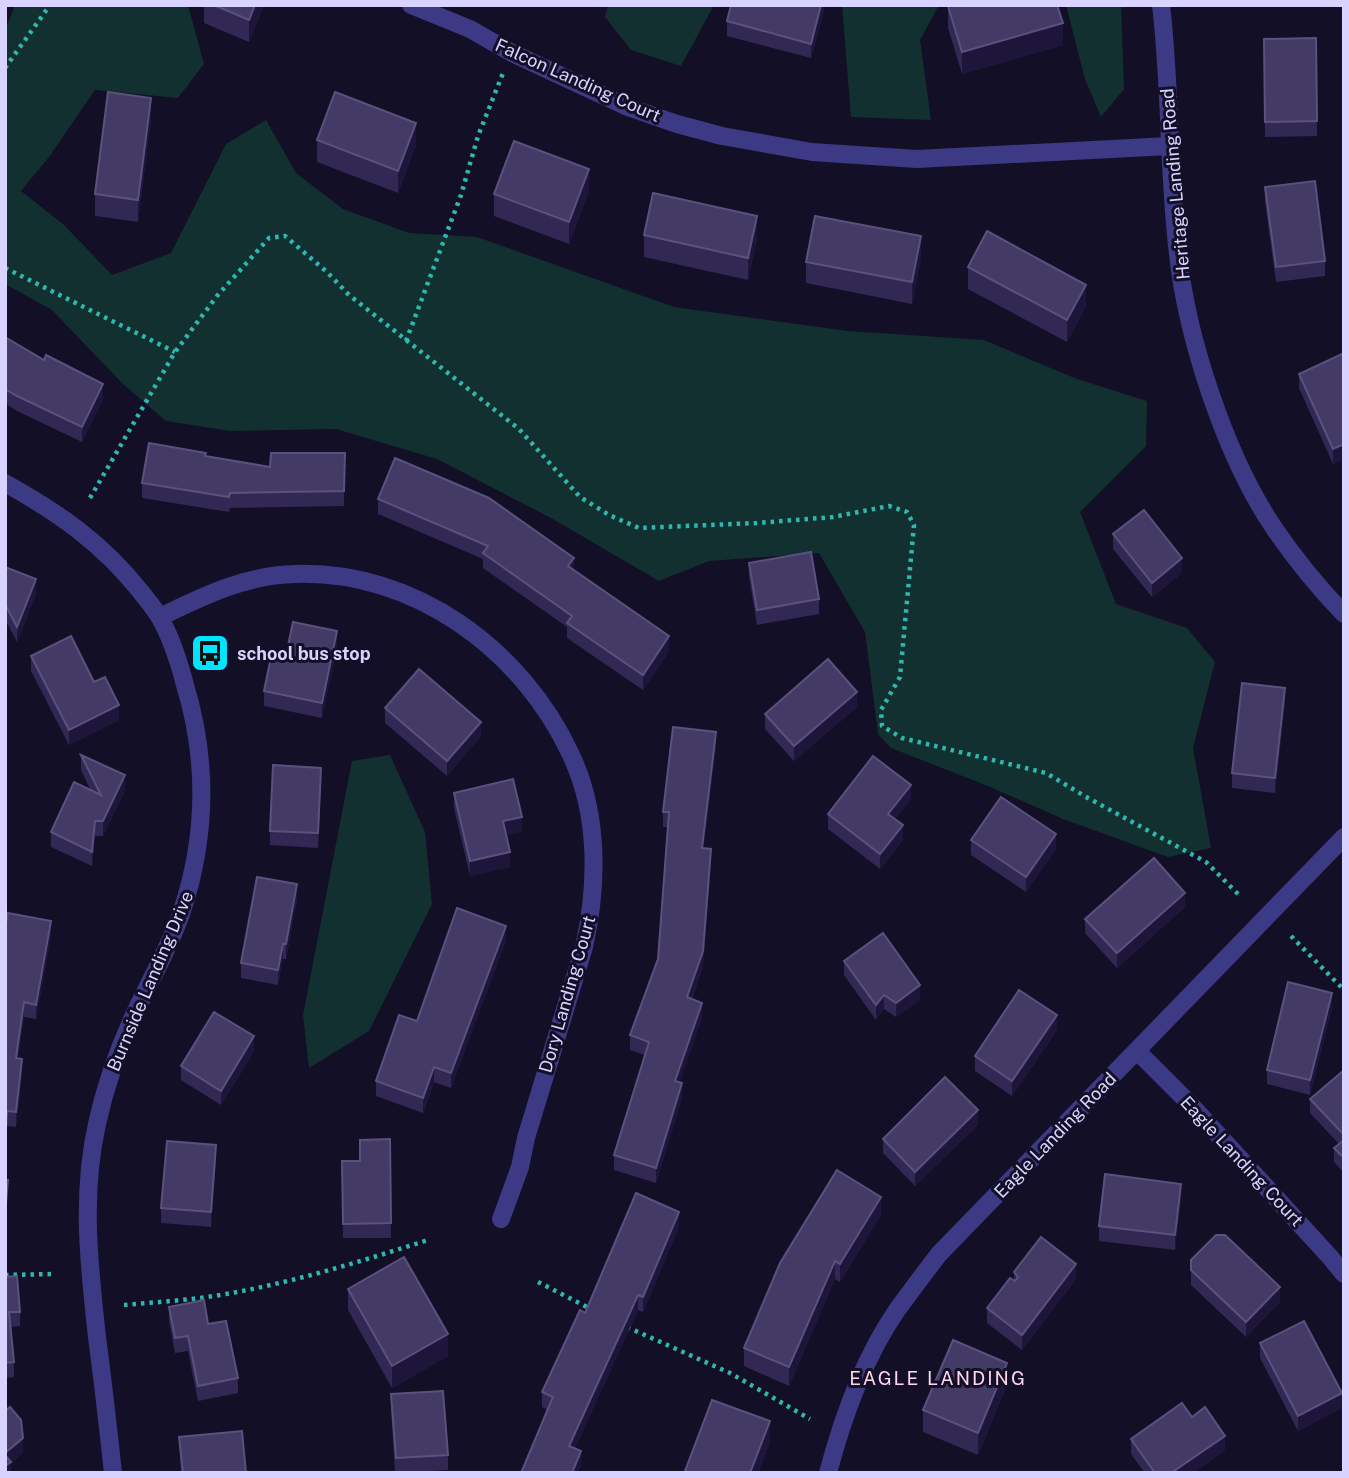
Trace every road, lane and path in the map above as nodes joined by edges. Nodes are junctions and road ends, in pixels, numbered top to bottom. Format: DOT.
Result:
graph roads {
  1 [pos="50,5"];
  2 [pos="411,5"];
  3 [pos="1161,5"];
  4 [pos="5,68"];
  5 [pos="502,75"];
  6 [pos="1169,146"];
  7 [pos="5,268"];
  8 [pos="406,341"];
  9 [pos="175,352"];
  10 [pos="5,483"];
  11 [pos="90,498"];
  12 [pos="1344,614"];
  13 [pos="160,617"];
  14 [pos="1344,837"];
  15 [pos="1240,896"];
  16 [pos="1291,936"];
  17 [pos="1344,990"];
  18 [pos="1137,1051"];
  19 [pos="501,1219"];
  20 [pos="428,1240"];
  21 [pos="56,1274"];
  22 [pos="5,1275"];
  23 [pos="1344,1275"];
  24 [pos="538,1283"];
  25 [pos="124,1305"];
  26 [pos="595,1311"];
  27 [pos="618,1322"];
  28 [pos="810,1419"];
  29 [pos="113,1473"];
  30 [pos="828,1473"];
  1 -- 4 [label="path"];
  2 -- 6 [label="street, Falcon Landing Court"];
  3 -- 6 [label="street, Heritage Landing Road"];
  5 -- 8 [label="path"];
  6 -- 12 [label="street, Heritage Landing Road"];
  7 -- 9 [label="path"];
  8 -- 9 [label="path"];
  8 -- 15 [label="path"];
  9 -- 11 [label="path"];
  10 -- 13 [label="street, Burnside Landing Drive"];
  13 -- 19 [label="street, Dory Landing Court"];
  13 -- 29 [label="street, Burnside Landing Drive"];
  14 -- 18 [label="street, Eagle Landing Road"];
  16 -- 17 [label="path"];
  18 -- 23 [label="street, Eagle Landing Court"];
  18 -- 30 [label="street, Eagle Landing Road"];
  20 -- 25 [label="path"];
  21 -- 22 [label="path"];
  24 -- 26 [label="path"];
  27 -- 28 [label="path"];
}
